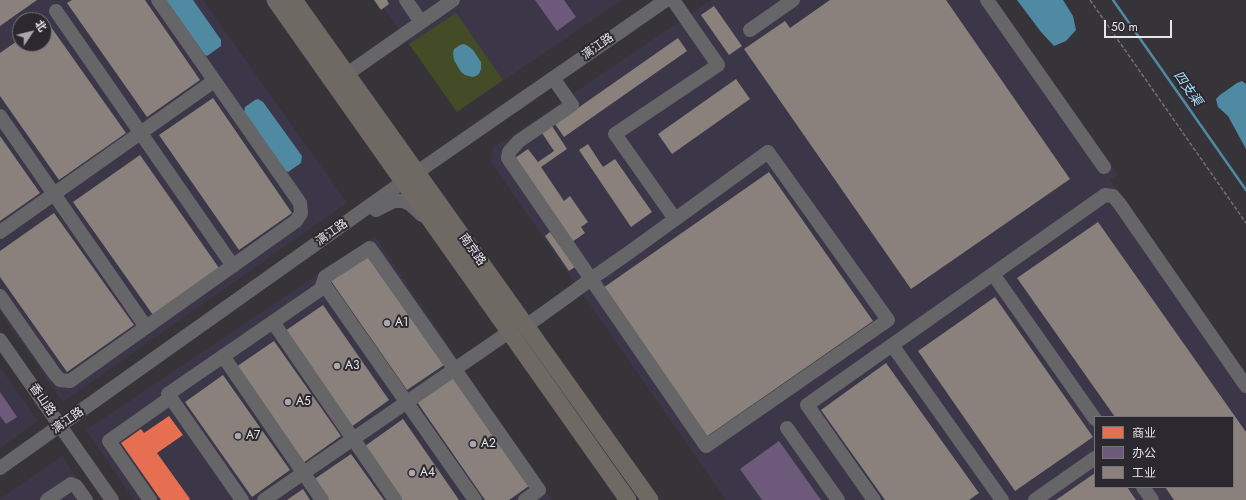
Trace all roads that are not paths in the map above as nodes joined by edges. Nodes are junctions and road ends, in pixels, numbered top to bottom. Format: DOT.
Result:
graph roads {
  1 [pos="158,0"];
  2 [pos="275,0"];
  3 [pos="294,0"];
  4 [pos="406,0"];
  5 [pos="453,0"];
  6 [pos="666,0"];
  7 [pos="674,0"];
  8 [pos="793,0"];
  9 [pos="987,0"];
  10 [pos="56,11"];
  11 [pos="421,22"];
  12 [pos="750,30"];
  13 [pos="347,74"];
  14 [pos="553,78"];
  15 [pos="214,81"];
  16 [pos="0,116"];
  17 [pos="141,133"];
  18 [pos="1104,167"];
  19 [pos="410,178"];
  20 [pos="54,194"];
  21 [pos="675,219"];
  22 [pos="435,227"];
  23 [pos="0,232"];
  24 [pos="330,235"];
  25 [pos="233,266"];
  26 [pos="993,274"];
  27 [pos="591,279"];
  28 [pos="323,283"];
  29 [pos="0,296"];
  30 [pos="273,322"];
  31 [pos="526,326"];
  32 [pos="146,327"];
  33 [pos="509,332"];
  34 [pos="0,340"];
  35 [pos="892,345"];
  36 [pos="223,356"];
  37 [pos="455,369"];
  38 [pos="1246,386"];
  39 [pos="170,398"];
  40 [pos="406,402"];
  41 [pos="1094,417"];
  42 [pos="61,426"];
  43 [pos="787,428"];
  44 [pos="353,438"];
  45 [pos="1094,459"];
  46 [pos="0,468"];
  47 [pos="303,473"];
  48 [pos="1144,488"];
  49 [pos="47,500"];
  50 [pos="86,500"];
  51 [pos="112,500"];
  52 [pos="150,500"];
  53 [pos="242,500"];
  54 [pos="264,500"];
  55 [pos="322,500"];
  56 [pos="396,500"];
  57 [pos="475,500"];
  58 [pos="525,500"];
  59 [pos="628,500"];
  60 [pos="650,500"];
  61 [pos="838,500"];
  62 [pos="874,500"];
  63 [pos="1001,500"];
  64 [pos="1035,500"];
  65 [pos="1152,500"];
  1 -- 15 [label="street"];
  2 -- 19 [label="main road, 南京路"];
  3 -- 13 [label="main road, 南京路"];
  4 -- 11 [label="street"];
  5 -- 11 [label="street"];
  6 -- 14 [label="street, 漓江路"];
  7 -- 21 [label="street"];
  8 -- 12 [label="street"];
  9 -- 18 [label="street"];
  10 -- 17 [label="street"];
  11 -- 13 [label="street"];
  13 -- 19 [label="main road, 南京路"];
  14 -- 19 [label="street, 漓江路"];
  14 -- 27 [label="street"];
  15 -- 17 [label="street"];
  15 -- 25 [label="street"];
  16 -- 20 [label="street"];
  17 -- 20 [label="street"];
  17 -- 25 [label="street"];
  19 -- 22 [label="main road, 南京路"];
  19 -- 24 [label="street, 漓江路"];
  19 -- 31 [label="main road, 南京路"];
  20 -- 23 [label="street"];
  20 -- 32 [label="street"];
  21 -- 27 [label="street"];
  21 -- 27 [label="street"];
  22 -- 24 [label="street"];
  22 -- 33 [label="main road, 南京路"];
  24 -- 42 [label="street, 漓江路"];
  25 -- 32 [label="street"];
  26 -- 35 [label="street"];
  26 -- 38 [label="street"];
  26 -- 41 [label="street"];
  27 -- 31 [label="street"];
  28 -- 30 [label="street"];
  28 -- 37 [label="street"];
  28 -- 40 [label="street"];
  29 -- 32 [label="street"];
  30 -- 36 [label="street"];
  30 -- 44 [label="street"];
  31 -- 60 [label="main road, 南京路"];
  33 -- 37 [label="street"];
  33 -- 59 [label="main road, 南京路"];
  34 -- 42 [label="street, 香山路"];
  35 -- 62 [label="street"];
  35 -- 63 [label="street"];
  36 -- 39 [label="street"];
  36 -- 47 [label="street"];
  37 -- 40 [label="street"];
  37 -- 58 [label="street"];
  39 -- 52 [label="street"];
  39 -- 53 [label="street"];
  40 -- 44 [label="street"];
  40 -- 57 [label="street"];
  42 -- 46 [label="street, 漓江路"];
  42 -- 51 [label="street, 香山路"];
  43 -- 61 [label="street"];
  44 -- 47 [label="street"];
  44 -- 56 [label="street"];
  45 -- 64 [label="street"];
  47 -- 54 [label="street"];
  47 -- 55 [label="street"];
  48 -- 65 [label="street"];
  49 -- 50 [label="street"];
}
